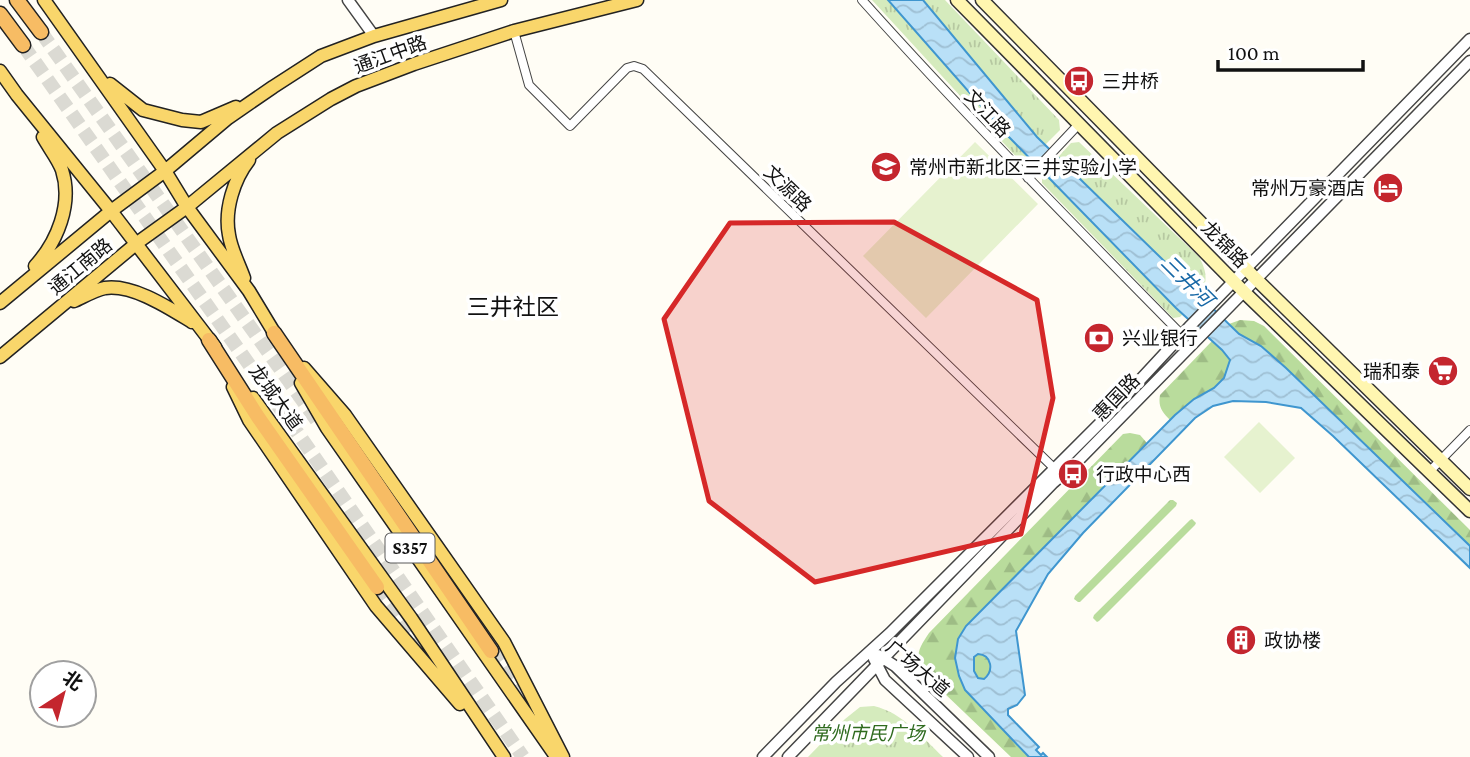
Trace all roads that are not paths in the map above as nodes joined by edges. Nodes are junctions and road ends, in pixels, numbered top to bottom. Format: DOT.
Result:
graph roads {
  1 [pos="17,0"];
  2 [pos="44,0"];
  3 [pos="348,0"];
  4 [pos="501,0"];
  5 [pos="637,0"];
  6 [pos="862,0"];
  7 [pos="957,0"];
  8 [pos="982,0"];
  9 [pos="0,14"];
  10 [pos="41,32"];
  11 [pos="514,32"];
  12 [pos="374,36"];
  13 [pos="1470,39"];
  14 [pos="23,45"];
  15 [pos="1470,61"];
  16 [pos="0,71"];
  17 [pos="97,73"];
  18 [pos="273,86"];
  19 [pos="16,96"];
  20 [pos="1079,124"];
  21 [pos="262,145"];
  22 [pos="165,171"];
  23 [pos="1028,177"];
  24 [pos="187,207"];
  25 [pos="111,211"];
  26 [pos="137,243"];
  27 [pos="1247,269"];
  28 [pos="1257,280"];
  29 [pos="1234,281"];
  30 [pos="249,291"];
  31 [pos="1244,292"];
  32 [pos="4,300"];
  33 [pos="39,325"];
  34 [pos="199,327"];
  35 [pos="274,333"];
  36 [pos="1182,335"];
  37 [pos="209,340"];
  38 [pos="0,357"];
  39 [pos="1470,430"];
  40 [pos="1440,460"];
  41 [pos="1430,471"];
  42 [pos="1058,472"];
  43 [pos="1470,489"];
  44 [pos="1470,511"];
  45 [pos="377,587"];
  46 [pos="870,650"];
  47 [pos="491,651"];
  48 [pos="880,662"];
  49 [pos="503,755"];
  50 [pos="556,757"];
  51 [pos="563,757"];
  52 [pos="763,757"];
  53 [pos="788,757"];
  54 [pos="968,757"];
  55 [pos="989,757"];
  1 -- 10 [label="highway"];
  2 -- 17 [label="main road, S357"];
  3 -- 12 [label="street"];
  4 -- 12 [label="main road, 通江中路"];
  5 -- 11 [label="main road, 通江中路"];
  6 -- 23 [label="street, 文江路"];
  7 -- 20 [label="main road, 龙锦路"];
  8 -- 27 [label="main road, 龙锦路"];
  9 -- 14 [label="highway"];
  11 -- 21 [label="main road, 通江中路"];
  11 -- 42 [label="street, 文源路"];
  12 -- 18 [label="main road, 通江中路"];
  13 -- 27 [label="street"];
  15 -- 28 [label="street, 惠国路"];
  16 -- 19 [label="main road, 龙城大道 / S357"];
  17 -- 18 [label="main road"];
  17 -- 22 [label="main road, S357"];
  18 -- 22 [label="main road, 通江中路"];
  19 -- 25 [label="main road, 龙城大道 / S357"];
  19 -- 32 [label="main road"];
  20 -- 23 [label="street"];
  20 -- 29 [label="main road, 龙锦路"];
  21 -- 24 [label="main road, 通江中路"];
  21 -- 30 [label="main road"];
  22 -- 24 [label="main road, S357"];
  22 -- 25 [label="main road, 通江中路"];
  23 -- 36 [label="street, 文江路"];
  24 -- 26 [label="main road, 通江南路"];
  24 -- 30 [label="main road, S357"];
  25 -- 26 [label="main road, 龙城大道 / S357"];
  25 -- 32 [label="main road, 通江南路"];
  26 -- 33 [label="main road, 通江南路"];
  26 -- 34 [label="main road, 龙城大道 / S357"];
  27 -- 28 [label="main road, 龙锦路"];
  27 -- 29 [label="street"];
  28 -- 31 [label="street, 惠国路"];
  28 -- 40 [label="main road, 龙锦路"];
  29 -- 31 [label="main road, 龙锦路"];
  29 -- 36 [label="street"];
  30 -- 35 [label="main road, S357"];
  31 -- 41 [label="main road, 龙锦路"];
  31 -- 42 [label="street, 惠国路"];
  33 -- 34 [label="main road"];
  33 -- 38 [label="main road, 通江南路"];
  34 -- 37 [label="main road, 龙城大道 / S357"];
  35 -- 47 [label="highway"];
  35 -- 50 [label="main road, 龙城大道 / S357"];
  35 -- 51 [label="main road"];
  36 -- 42 [label="street"];
  37 -- 45 [label="highway"];
  37 -- 49 [label="main road, 龙城大道 / S357"];
  37 -- 49 [label="main road"];
  39 -- 40 [label="street"];
  40 -- 41 [label="street"];
  40 -- 43 [label="main road, 龙锦路"];
  41 -- 44 [label="main road, 龙锦路"];
  42 -- 46 [label="street"];
  42 -- 48 [label="street, 惠国路"];
  46 -- 48 [label="street, 广场大道"];
  46 -- 52 [label="street"];
  48 -- 53 [label="street, 惠国路"];
  48 -- 54 [label="street, 广场大道"];
  48 -- 55 [label="street, 广场大道"];
}
